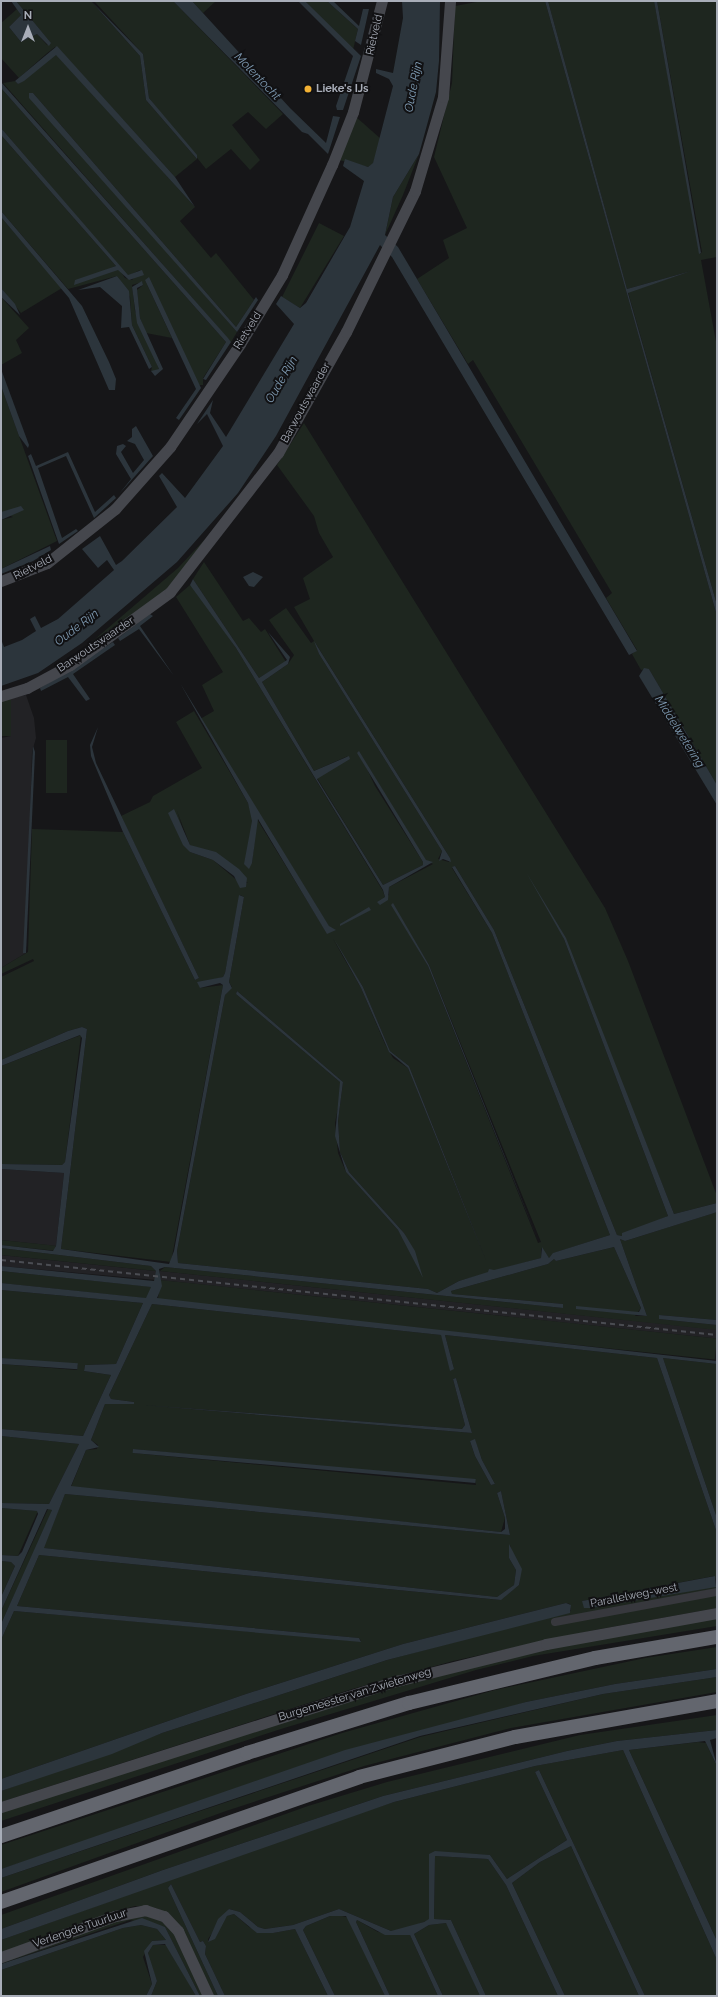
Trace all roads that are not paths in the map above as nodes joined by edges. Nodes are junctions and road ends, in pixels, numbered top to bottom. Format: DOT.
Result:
graph roads {
  1 [pos="382,1"];
  2 [pos="450,1"];
  3 [pos="1,581"];
  4 [pos="1,696"];
  5 [pos="717,1592"];
  6 [pos="717,1614"];
  7 [pos="555,1622"];
  8 [pos="717,1638"];
  9 [pos="717,1702"];
  10 [pos="1,1807"];
  11 [pos="1,1836"];
  12 [pos="1,1902"];
  13 [pos="1,1957"];
  14 [pos="208,1996"];
  1 -- 3 [label="main road, Rietveld"];
  2 -- 4 [label="main road, Barwoutswaarder"];
  5 -- 7 [label="street, Parallelweg-west"];
  6 -- 10 [label="main road, Burgemeester van Zwietenweg"];
  8 -- 11 [label="highway"];
  9 -- 12 [label="highway"];
  13 -- 14 [label="main road, Verlengde Tuurluur"];
}
